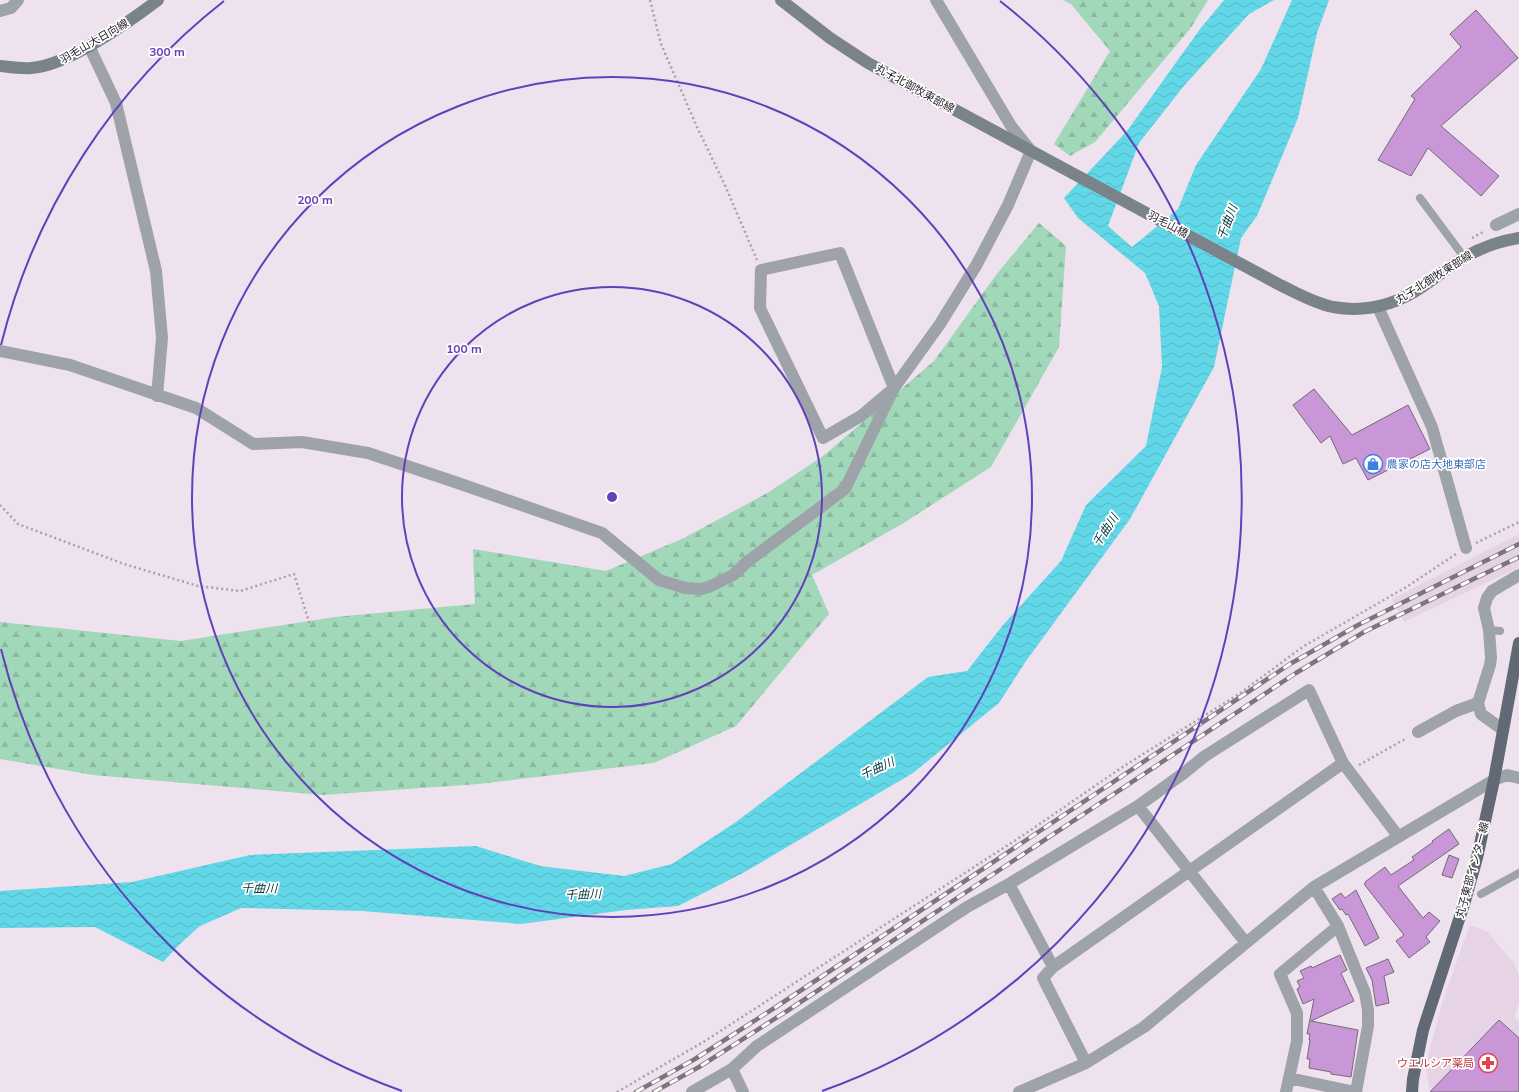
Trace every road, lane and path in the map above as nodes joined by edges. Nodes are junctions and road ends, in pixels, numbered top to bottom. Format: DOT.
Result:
graph roads {
  1 [pos="18,0"];
  2 [pos="158,0"];
  3 [pos="650,0"];
  4 [pos="781,0"];
  5 [pos="936,0"];
  6 [pos="0,11"];
  7 [pos="89,46"];
  8 [pos="0,66"];
  9 [pos="1031,151"];
  10 [pos="1057,164"];
  11 [pos="1420,198"];
  12 [pos="1519,214"];
  13 [pos="1496,225"];
  14 [pos="1519,238"];
  15 [pos="1466,241"];
  16 [pos="1464,257"];
  17 [pos="760,270"];
  18 [pos="1280,284"];
  19 [pos="1378,307"];
  20 [pos="0,352"];
  21 [pos="894,388"];
  22 [pos="157,396"];
  23 [pos="0,505"];
  24 [pos="1519,522"];
  25 [pos="1466,548"];
  26 [pos="1519,576"];
  27 [pos="310,625"];
  28 [pos="1519,644"];
  29 [pos="1516,672"];
  30 [pos="1478,703"];
  31 [pos="1502,729"];
  32 [pos="1418,732"];
  33 [pos="1346,767"];
  34 [pos="1519,778"];
  35 [pos="1494,780"];
  36 [pos="1138,806"];
  37 [pos="1398,836"];
  38 [pos="1189,871"];
  39 [pos="1519,873"];
  40 [pos="1009,884"];
  41 [pos="1314,887"];
  42 [pos="1481,894"];
  43 [pos="1338,926"];
  44 [pos="1246,943"];
  45 [pos="1053,967"];
  46 [pos="1086,1063"];
  47 [pos="732,1069"];
  48 [pos="1289,1078"];
  49 [pos="617,1092"];
  50 [pos="692,1092"];
  51 [pos="743,1092"];
  52 [pos="1018,1092"];
  53 [pos="1286,1092"];
  54 [pos="1356,1092"];
  55 [pos="1412,1092"];
  1 -- 6 [label="street"];
  2 -- 7 [label="main road, 羽毛山大日向線"];
  3 -- 17 [label="path"];
  4 -- 9 [label="main road, 丸子北御牧東部線"];
  5 -- 9 [label="street"];
  7 -- 8 [label="main road, 羽毛山大日向線"];
  7 -- 22 [label="street"];
  9 -- 10 [label="main road, 丸子北御牧東部線"];
  9 -- 21 [label="street"];
  10 -- 18 [label="main road, 羽毛山橋"];
  11 -- 16 [label="lane"];
  12 -- 13 [label="street"];
  13 -- 15 [label="path"];
  14 -- 16 [label="main road, 丸子北御牧東部線"];
  16 -- 19 [label="main road, 丸子北御牧東部線"];
  17 -- 21 [label="street"];
  17 -- 21 [label="street"];
  18 -- 19 [label="main road, 丸子北御牧東部線"];
  19 -- 25 [label="street"];
  20 -- 22 [label="street"];
  21 -- 22 [label="street"];
  23 -- 27 [label="path"];
  24 -- 25 [label="path"];
  25 -- 49 [label="path"];
  26 -- 30 [label="street"];
  28 -- 29 [label="main road, 丸子東部インター線"];
  29 -- 31 [label="main road, 丸子東部インター線"];
  30 -- 31 [label="street"];
  30 -- 32 [label="street"];
  31 -- 35 [label="main road, 丸子東部インター線"];
  32 -- 33 [label="path"];
  33 -- 36 [label="street"];
  33 -- 37 [label="street"];
  33 -- 38 [label="street"];
  34 -- 35 [label="street"];
  35 -- 37 [label="street"];
  35 -- 55 [label="main road, 丸子東部インター線"];
  36 -- 38 [label="street"];
  36 -- 40 [label="street"];
  37 -- 41 [label="street"];
  38 -- 44 [label="street"];
  38 -- 45 [label="street"];
  39 -- 42 [label="lane"];
  40 -- 45 [label="street"];
  40 -- 47 [label="street"];
  41 -- 43 [label="street"];
  41 -- 44 [label="street"];
  43 -- 48 [label="street"];
  43 -- 54 [label="street"];
  44 -- 46 [label="street"];
  45 -- 46 [label="street"];
  46 -- 52 [label="street"];
  47 -- 50 [label="street"];
  47 -- 51 [label="street"];
  48 -- 53 [label="street"];
  48 -- 54 [label="street"];
}
